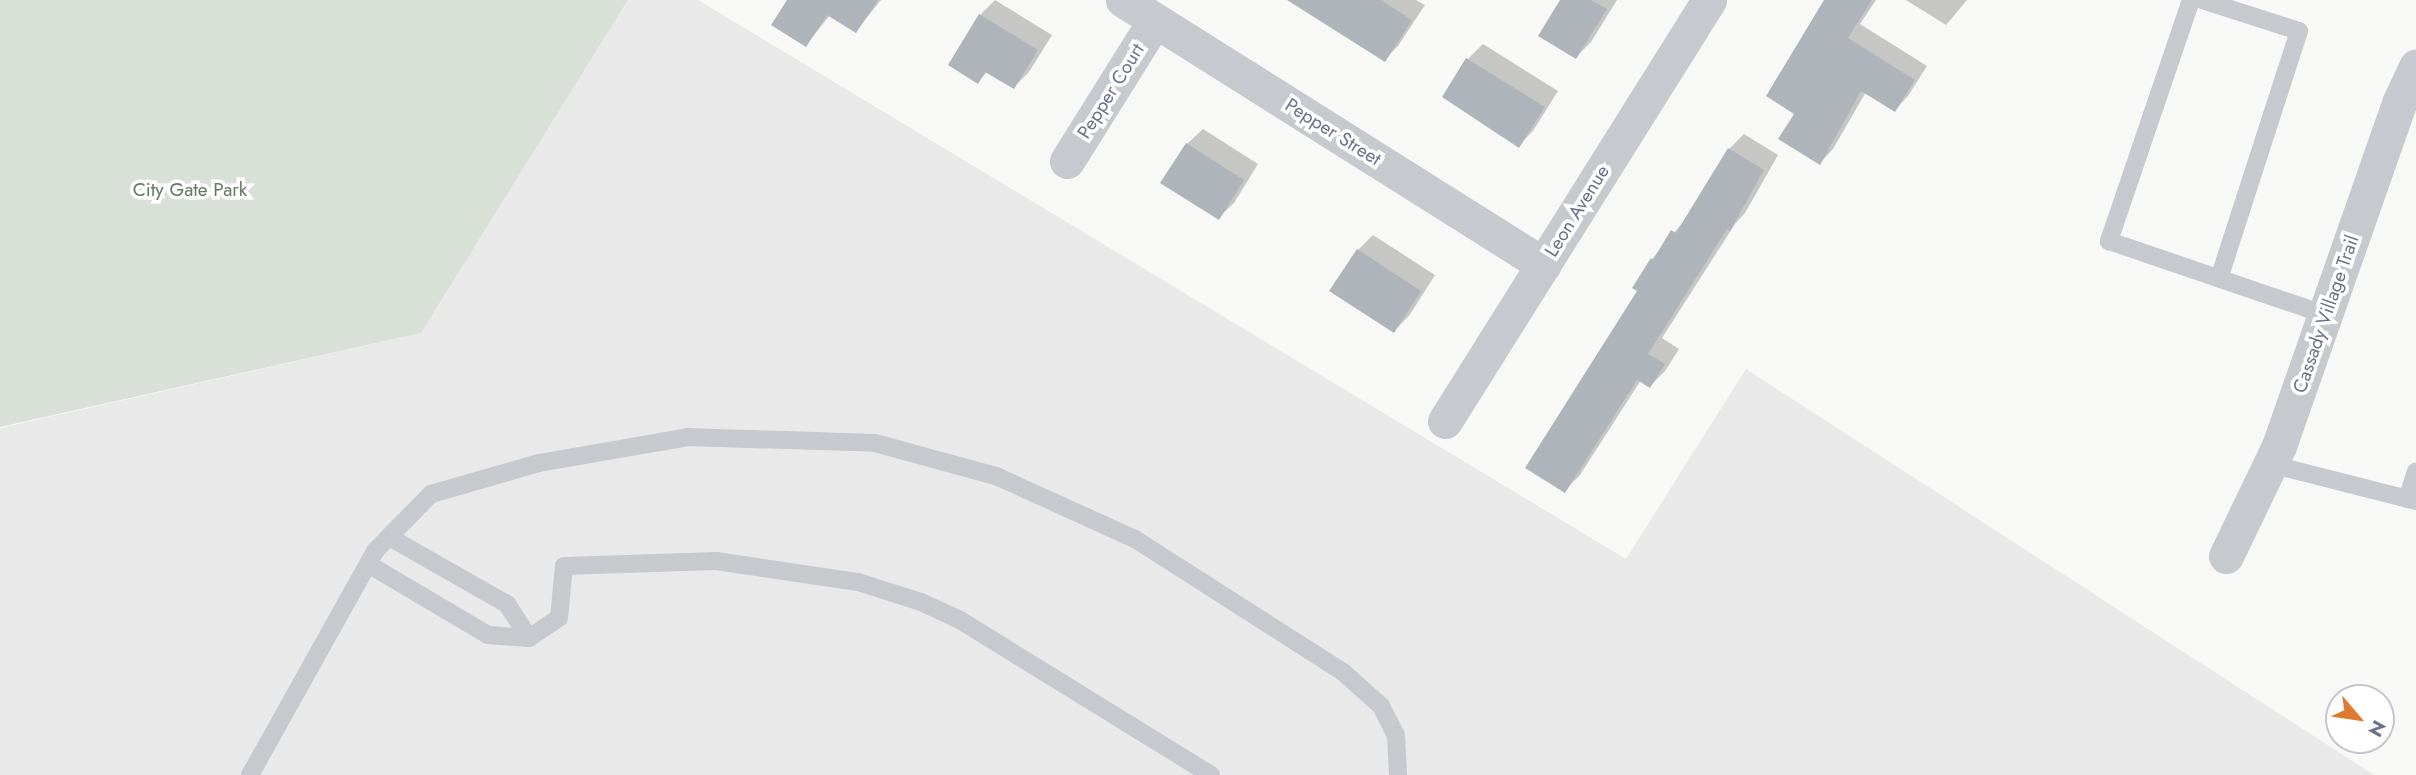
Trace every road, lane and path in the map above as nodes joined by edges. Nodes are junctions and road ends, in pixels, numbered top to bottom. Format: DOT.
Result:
graph roads {
  1 [pos="1123,0"];
  2 [pos="1709,0"];
  3 [pos="2191,0"];
  4 [pos="2202,0"];
  5 [pos="1155,20"];
  6 [pos="2416,67"];
  7 [pos="1067,161"];
  8 [pos="1543,265"];
  9 [pos="2219,278"];
  10 [pos="2326,314"];
  11 [pos="1445,421"];
  12 [pos="2270,464"];
  13 [pos="2416,471"];
  14 [pos="2411,500"];
  15 [pos="389,537"];
  16 [pos="2226,556"];
  17 [pos="368,564"];
  18 [pos="528,638"];
  19 [pos="250,775"];
  20 [pos="1211,775"];
  21 [pos="1398,775"];
  1 -- 5 [label="street, Pepper Street"];
  2 -- 8 [label="street, Leon Avenue"];
  3 -- 9 [label="lane"];
  4 -- 9 [label="lane"];
  5 -- 7 [label="street, Pepper Court"];
  5 -- 8 [label="street, Pepper Street"];
  6 -- 10 [label="street, Cassady Village Trail"];
  8 -- 11 [label="street, Leon Avenue"];
  9 -- 10 [label="lane"];
  10 -- 12 [label="street, Cassady Village Trail"];
  12 -- 14 [label="lane"];
  12 -- 16 [label="street, Cassady Village Trail"];
  13 -- 14 [label="lane"];
  15 -- 17 [label="lane"];
  15 -- 18 [label="lane"];
  15 -- 21 [label="lane"];
  17 -- 18 [label="lane"];
  17 -- 19 [label="lane"];
  18 -- 20 [label="lane"];
}
